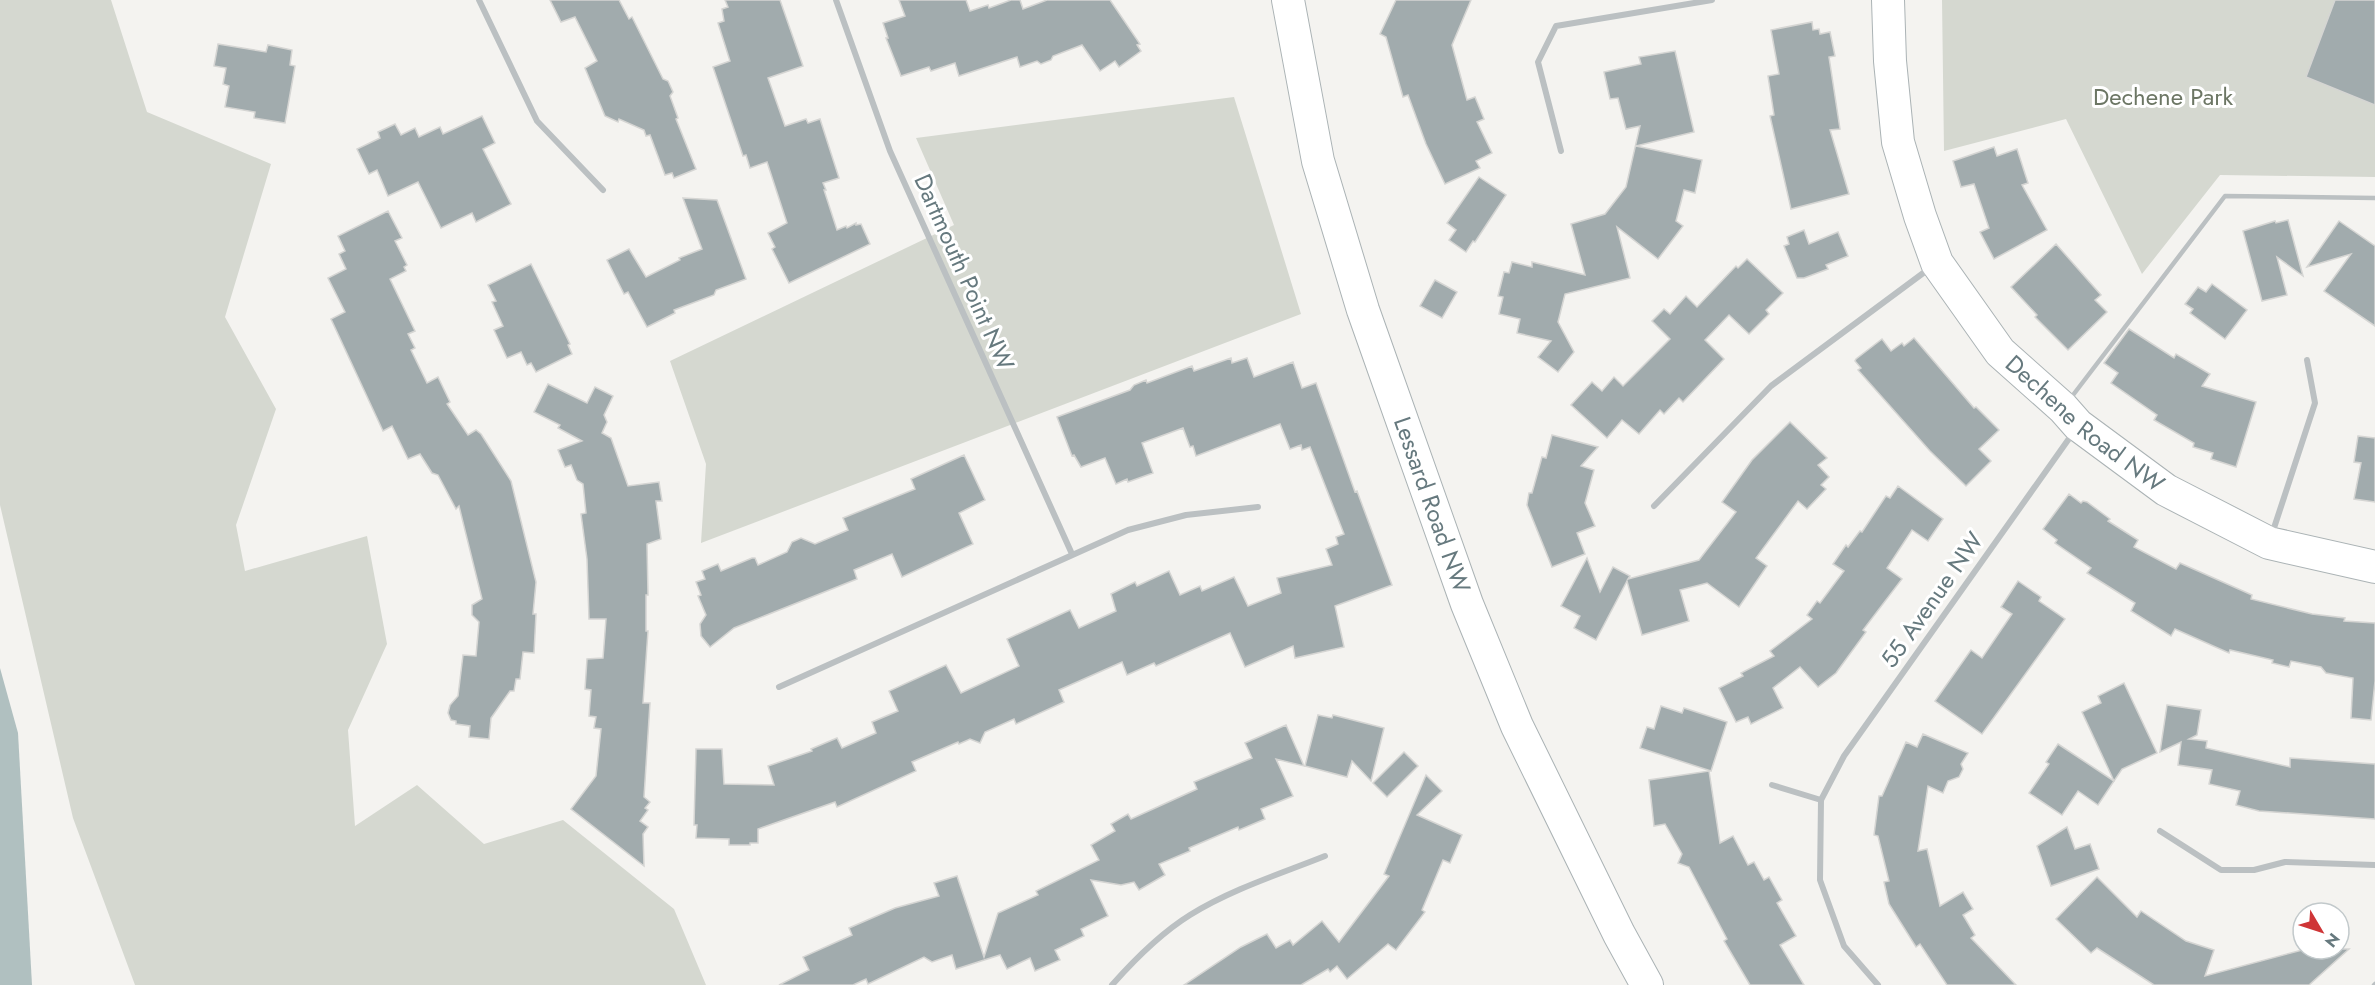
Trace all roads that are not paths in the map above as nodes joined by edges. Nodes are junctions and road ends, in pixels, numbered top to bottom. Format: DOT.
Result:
graph roads {
  1 [pos="479,0"];
  2 [pos="836,0"];
  3 [pos="1288,0"];
  4 [pos="1712,0"];
  5 [pos="1888,0"];
  6 [pos="1561,151"];
  7 [pos="603,190"];
  8 [pos="2375,198"];
  9 [pos="1937,263"];
  10 [pos="2307,360"];
  11 [pos="2071,417"];
  12 [pos="1654,506"];
  13 [pos="1258,507"];
  14 [pos="2269,543"];
  15 [pos="1072,554"];
  16 [pos="2375,567"];
  17 [pos="779,687"];
  18 [pos="1772,785"];
  19 [pos="1821,800"];
  20 [pos="2160,831"];
  21 [pos="1325,856"];
  22 [pos="2375,865"];
  23 [pos="1112,985"];
  24 [pos="1647,985"];
  25 [pos="1878,985"];
  1 -- 7 [label="street"];
  2 -- 15 [label="street, Dartmouth Point NW"];
  3 -- 24 [label="main road, Lessard Road NW"];
  4 -- 6 [label="street"];
  5 -- 9 [label="main road, Dechene Road NW"];
  8 -- 11 [label="lane"];
  9 -- 11 [label="main road, Dechene Road NW"];
  9 -- 12 [label="street"];
  10 -- 14 [label="street"];
  11 -- 14 [label="main road, Dechene Road NW"];
  11 -- 19 [label="street, 55 Avenue NW"];
  13 -- 15 [label="street"];
  14 -- 16 [label="main road, Dechene Road NW"];
  15 -- 17 [label="street"];
  18 -- 19 [label="street"];
  19 -- 25 [label="street"];
  20 -- 22 [label="street"];
  21 -- 23 [label="street"];
}
